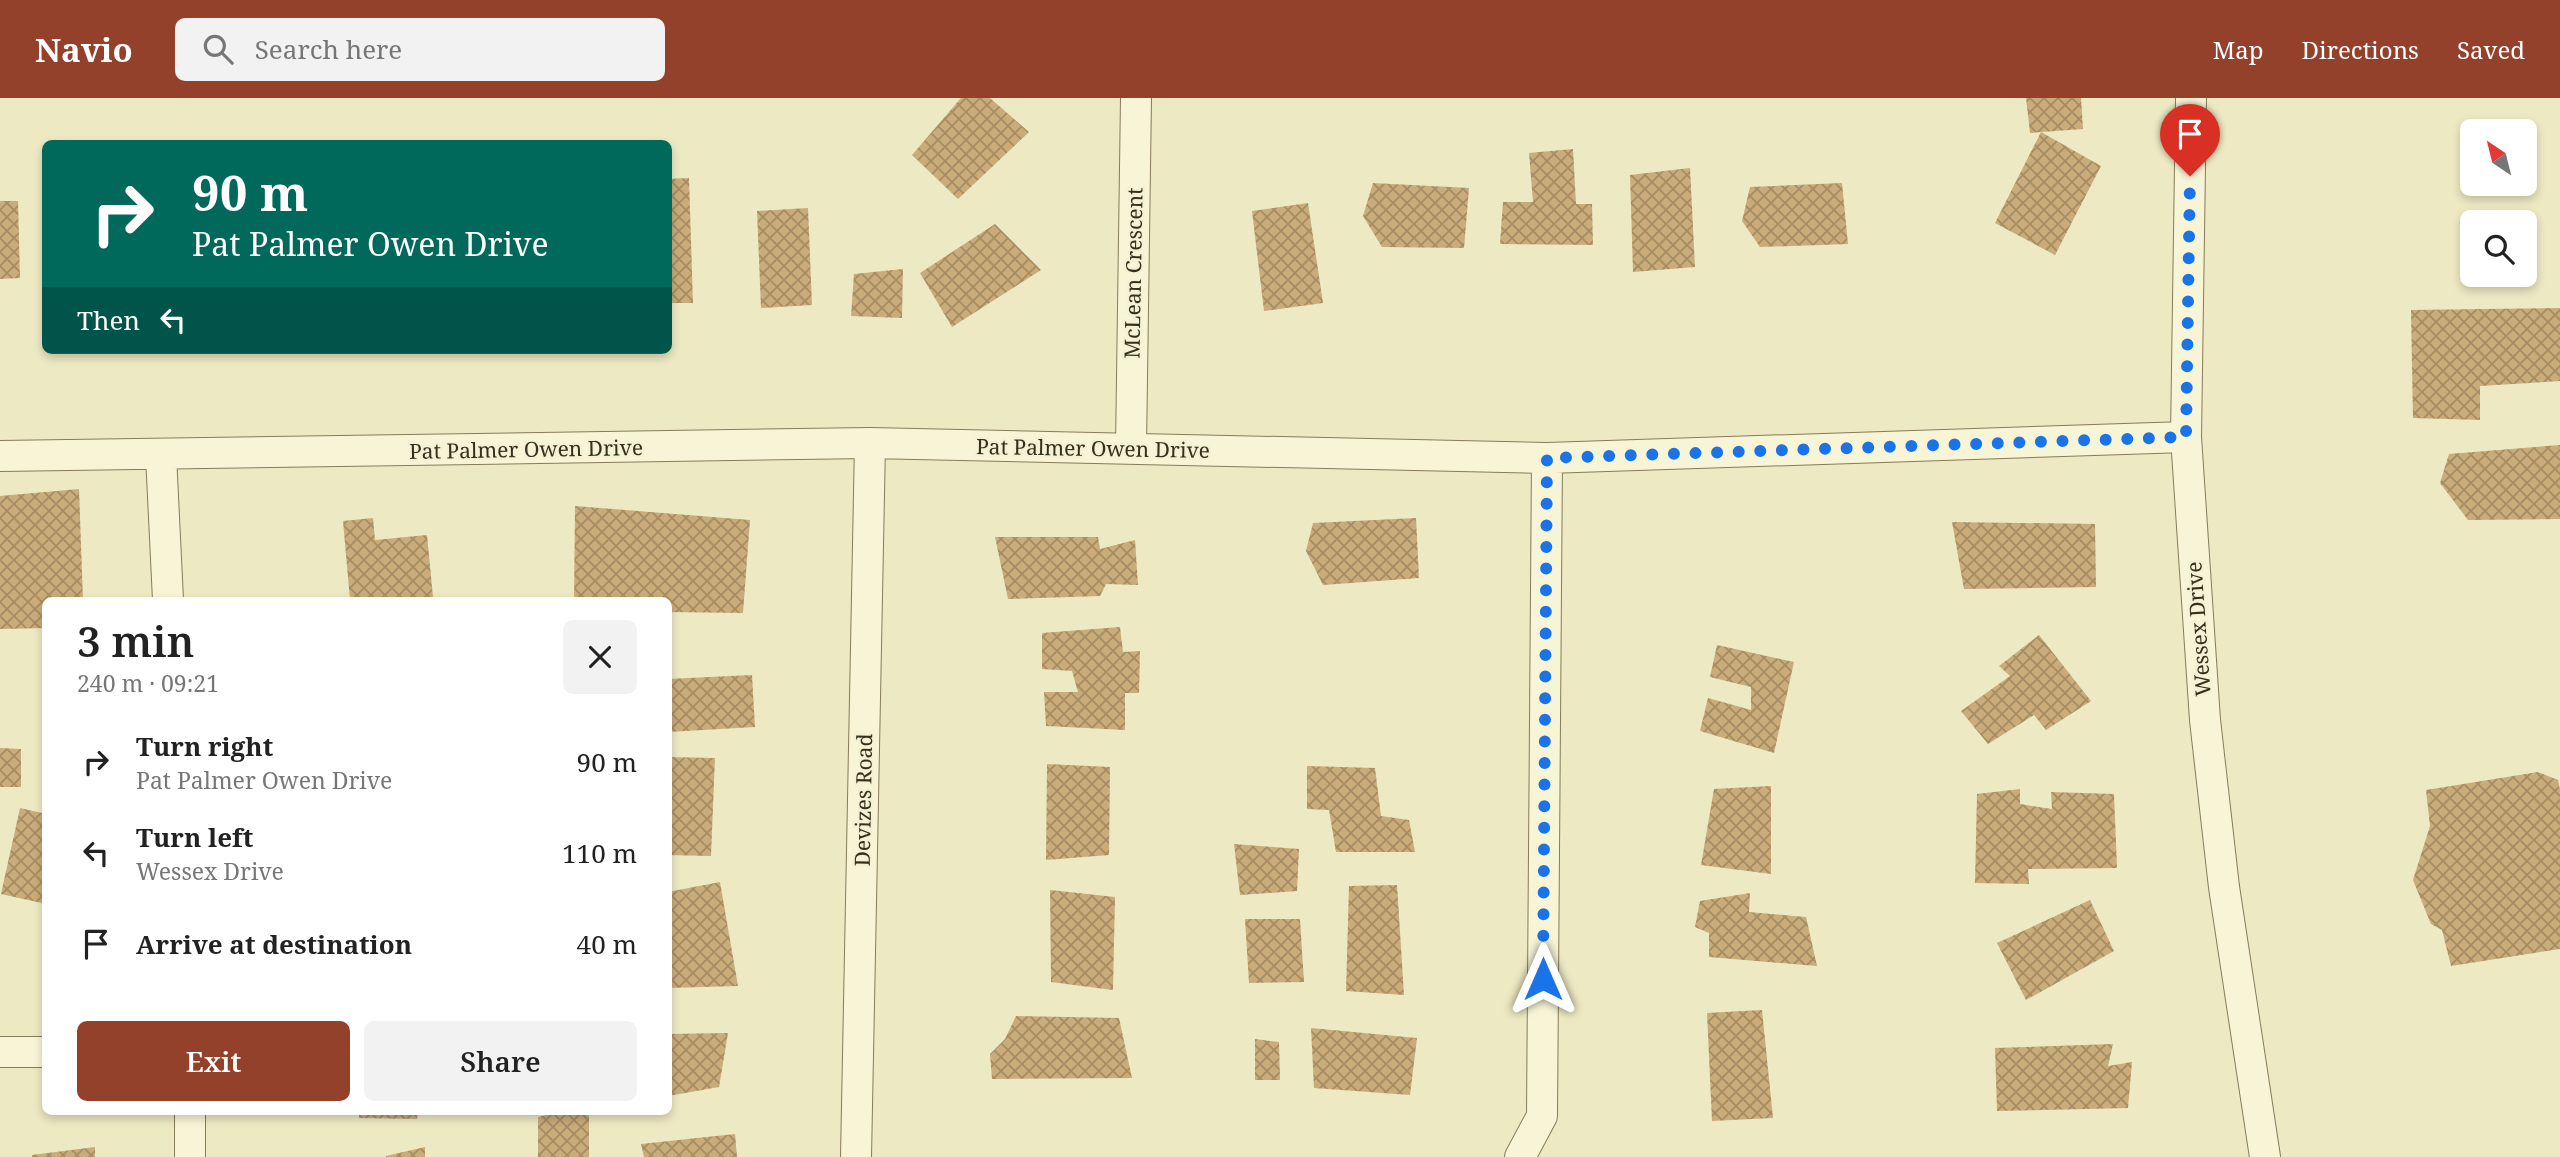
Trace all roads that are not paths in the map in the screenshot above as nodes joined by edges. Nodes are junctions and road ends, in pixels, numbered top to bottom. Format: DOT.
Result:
graph roads {
  1 [pos="1136,98"];
  2 [pos="2191,98"];
  3 [pos="2186,437"];
  4 [pos="870,443"];
  5 [pos="1131,448"];
  6 [pos="161,455"];
  7 [pos="0,456"];
  8 [pos="1547,458"];
  9 [pos="168,597"];
  10 [pos="0,1052"];
  11 [pos="42,1052"];
  12 [pos="190,1115"];
  13 [pos="190,1157"];
  14 [pos="856,1157"];
  15 [pos="1520,1157"];
  16 [pos="2265,1157"];
  1 -- 5 [label="street, McLean Crescent"];
  2 -- 3 [label="street, Wessex Drive"];
  3 -- 8 [label="street, Pat Palmer Owen Drive"];
  3 -- 16 [label="street, Wessex Drive"];
  4 -- 5 [label="street, Pat Palmer Owen Drive"];
  4 -- 6 [label="street, Pat Palmer Owen Drive"];
  4 -- 14 [label="street, Devizes Road"];
  5 -- 8 [label="street, Pat Palmer Owen Drive"];
  6 -- 7 [label="street, Pat Palmer Owen Drive"];
  6 -- 9 [label="street"];
  8 -- 15 [label="street"];
  10 -- 11 [label="street"];
  12 -- 13 [label="street"];
}
